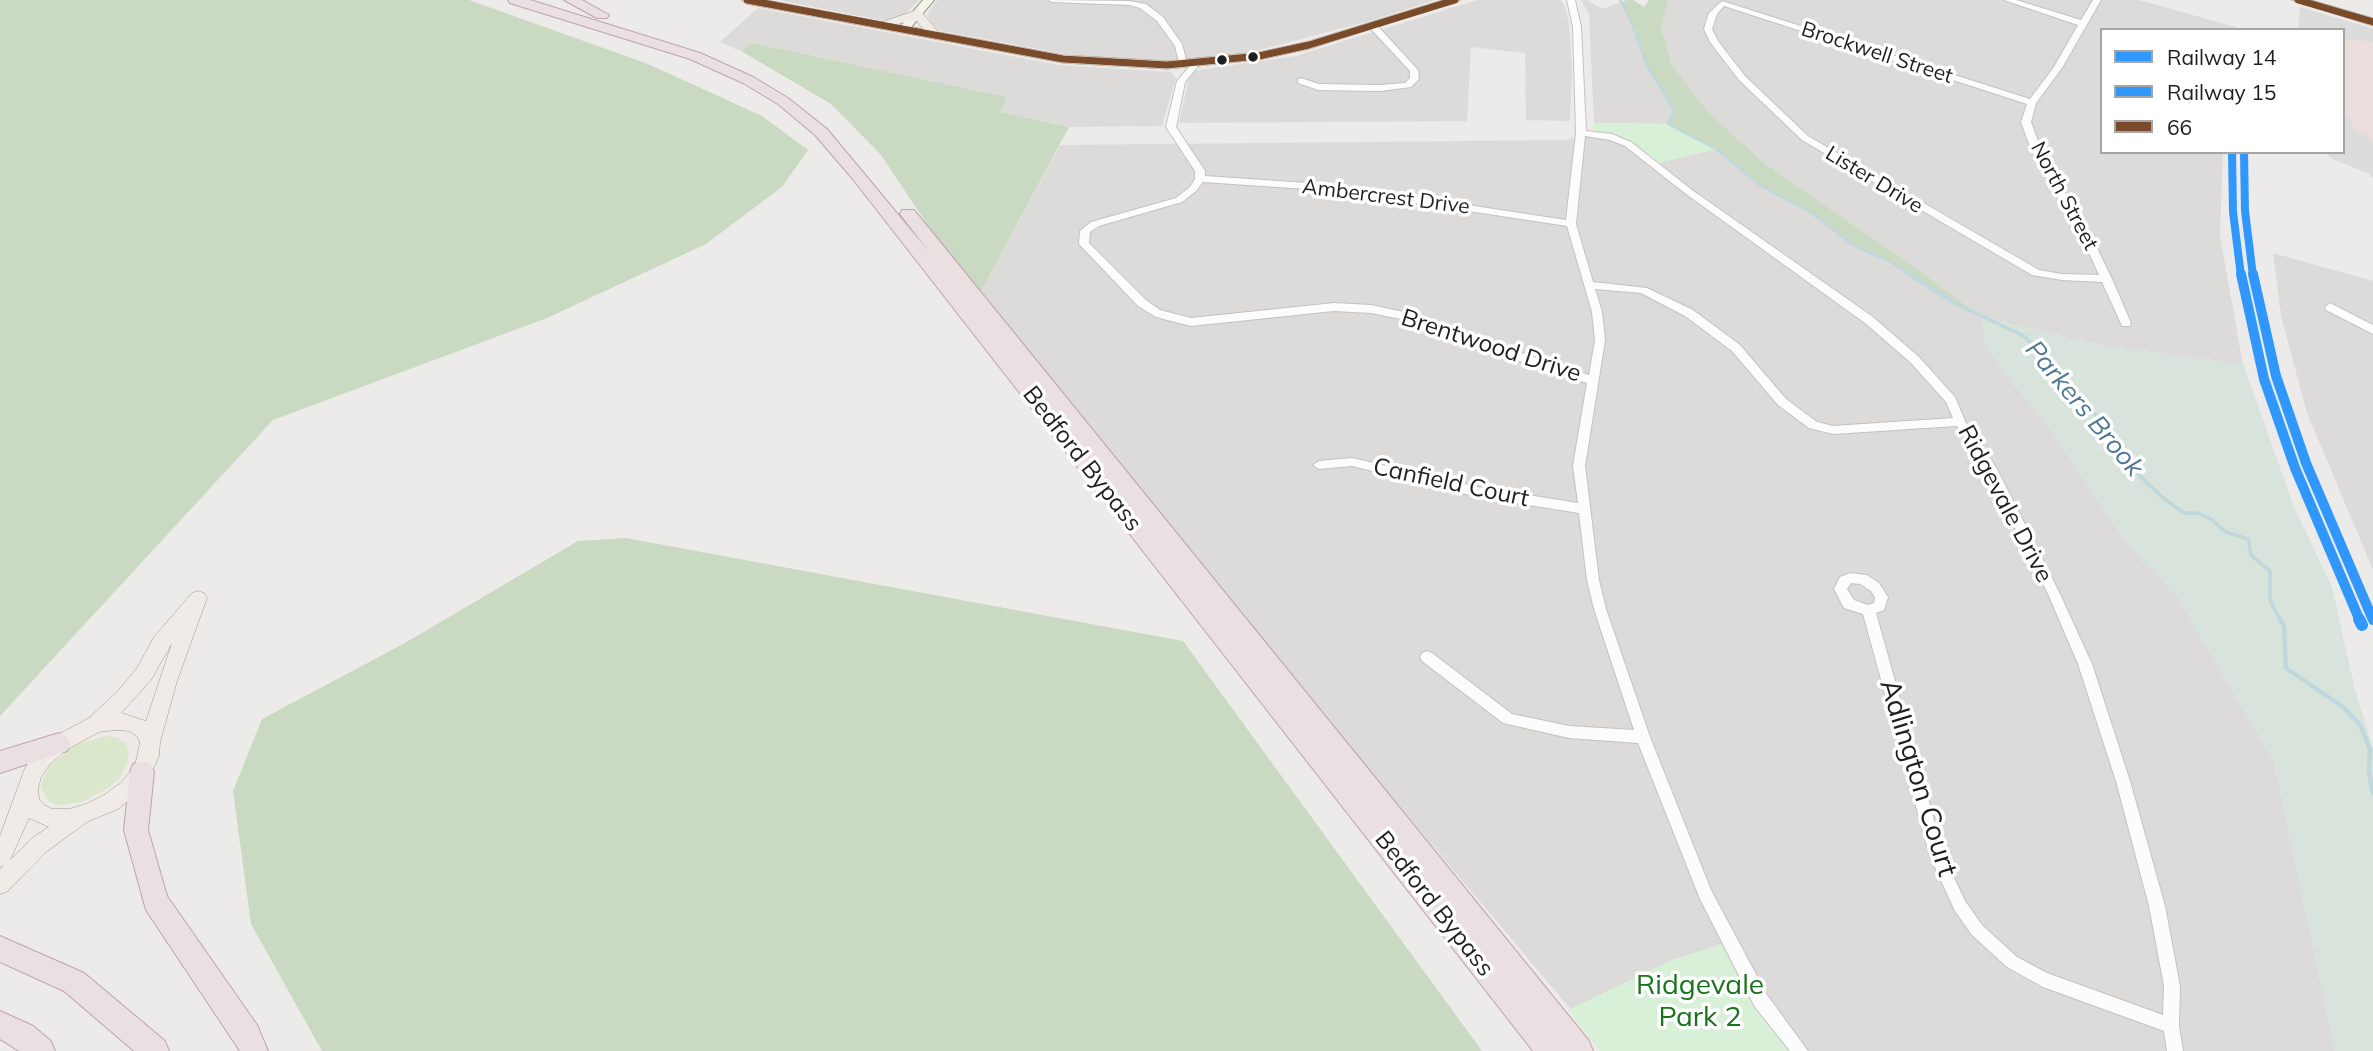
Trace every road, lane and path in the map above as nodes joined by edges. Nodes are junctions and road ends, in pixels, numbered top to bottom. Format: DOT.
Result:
graph roads {
  1 [pos="515,0"];
  2 [pos="571,0"];
  3 [pos="747,0"];
  4 [pos="929,0"];
  5 [pos="1052,0"];
  6 [pos="1455,0"];
  7 [pos="1571,0"];
  8 [pos="2008,0"];
  9 [pos="2098,0"];
  10 [pos="2298,0"];
  11 [pos="1722,3"];
  12 [pos="917,14"];
  13 [pos="2372,21"];
  14 [pos="2084,24"];
  15 [pos="880,26"];
  16 [pos="1373,26"];
  17 [pos="903,30"];
  18 [pos="935,36"];
  19 [pos="1190,64"];
  20 [pos="1167,65"];
  21 [pos="1181,81"];
  22 [pos="1301,81"];
  23 [pos="2032,103"];
  24 [pos="1581,133"];
  25 [pos="1199,179"];
  26 [pos="1571,224"];
  27 [pos="2107,279"];
  28 [pos="1590,285"];
  29 [pos="2330,307"];
  30 [pos="2126,323"];
  31 [pos="2373,330"];
  32 [pos="1592,380"];
  33 [pos="1960,422"];
  34 [pos="1319,465"];
  35 [pos="1583,509"];
  36 [pos="1869,611"];
  37 [pos="1426,657"];
  38 [pos="96,724"];
  39 [pos="1643,737"];
  40 [pos="150,742"];
  41 [pos="59,744"];
  42 [pos="0,762"];
  43 [pos="142,772"];
  44 [pos="28,789"];
  45 [pos="90,812"];
  46 [pos="0,857"];
  47 [pos="0,884"];
  48 [pos="0,949"];
  49 [pos="0,1025"];
  50 [pos="2171,1026"];
  51 [pos="41,1051"];
  52 [pos="155,1051"];
  53 [pos="254,1051"];
  54 [pos="1551,1051"];
  55 [pos="1579,1051"];
  56 [pos="1800,1051"];
  57 [pos="2175,1051"];
  1 -- 54 [label="highway, Bedford Bypass"];
  2 -- 55 [label="highway, Bedford Bypass"];
  3 -- 15 [label="main road"];
  4 -- 12 [label="street"];
  5 -- 19 [label="street"];
  6 -- 16 [label="main road"];
  7 -- 24 [label="street"];
  8 -- 14 [label="street"];
  9 -- 14 [label="street"];
  10 -- 13 [label="main road"];
  11 -- 23 [label="street, Brockwell Street"];
  11 -- 27 [label="street, Lister Drive"];
  12 -- 15 [label="main road"];
  12 -- 17 [label="street"];
  12 -- 18 [label="main road"];
  14 -- 23 [label="street"];
  15 -- 17 [label="main road"];
  16 -- 19 [label="main road"];
  16 -- 22 [label="street"];
  17 -- 18 [label="main road"];
  18 -- 20 [label="main road"];
  19 -- 20 [label="main road"];
  19 -- 21 [label="street"];
  20 -- 21 [label="street"];
  21 -- 25 [label="street"];
  23 -- 27 [label="street, North Street"];
  24 -- 26 [label="street"];
  24 -- 33 [label="street, Ridgevale Drive"];
  25 -- 26 [label="street, Ambercrest Drive"];
  25 -- 32 [label="street, Brentwood Drive"];
  26 -- 28 [label="street"];
  27 -- 30 [label="street, North Street"];
  28 -- 32 [label="street"];
  28 -- 33 [label="street"];
  29 -- 31 [label="street"];
  32 -- 35 [label="street"];
  33 -- 50 [label="street, Ridgevale Drive"];
  34 -- 35 [label="street, Canfield Court"];
  35 -- 39 [label="street"];
  36 -- 50 [label="street, Adlington Court"];
  37 -- 39 [label="street"];
  38 -- 40 [label="main road"];
  38 -- 40 [label="main road"];
  38 -- 41 [label="main road"];
  39 -- 56 [label="street"];
  40 -- 43 [label="main road"];
  41 -- 42 [label="highway"];
  41 -- 44 [label="main road"];
  43 -- 45 [label="main road"];
  43 -- 53 [label="highway"];
  44 -- 45 [label="main road"];
  44 -- 46 [label="main road"];
  45 -- 47 [label="main road"];
  48 -- 52 [label="highway"];
  49 -- 51 [label="highway"];
  50 -- 57 [label="street, Ridgevale Drive"];
}
